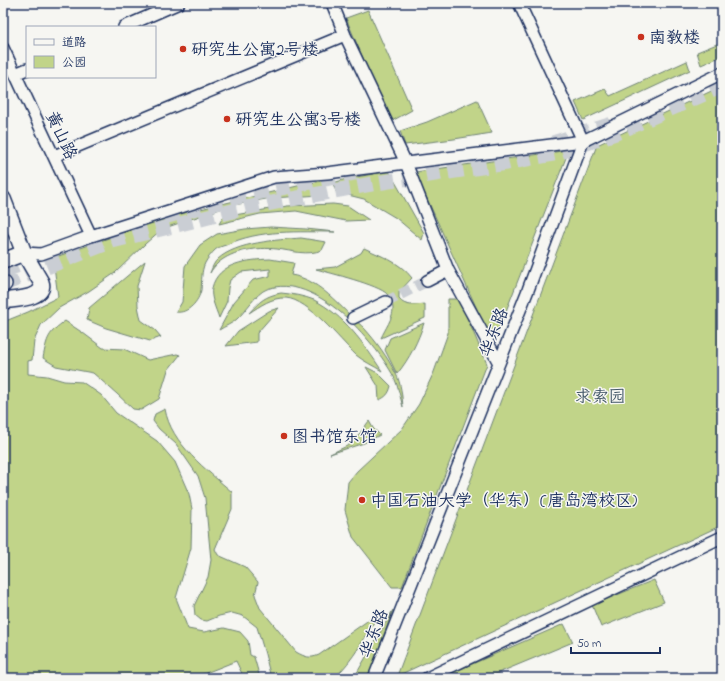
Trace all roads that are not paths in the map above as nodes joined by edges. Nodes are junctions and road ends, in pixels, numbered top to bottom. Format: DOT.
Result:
graph roads {
  1 [pos="179,3"];
  2 [pos="332,3"];
  3 [pos="519,3"];
  4 [pos="126,26"];
  5 [pos="345,35"];
  6 [pos="3,48"];
  7 [pos="26,69"];
  8 [pos="722,73"];
  9 [pos="15,74"];
  10 [pos="583,141"];
  11 [pos="54,156"];
  12 [pos="406,162"];
  13 [pos="3,199"];
  14 [pos="91,236"];
  15 [pos="24,253"];
  16 [pos="3,261"];
  17 [pos="448,270"];
  18 [pos="427,281"];
  19 [pos="3,301"];
  20 [pos="386,302"];
  21 [pos="353,318"];
  22 [pos="499,363"];
  23 [pos="722,537"];
  24 [pos="374,678"];
  25 [pos="427,678"];
  1 -- 4 [label="street"];
  2 -- 5 [label="street"];
  3 -- 10 [label="street"];
  5 -- 11 [label="street"];
  5 -- 12 [label="street"];
  6 -- 9 [label="street, 黄山路"];
  7 -- 9 [label="street"];
  8 -- 10 [label="street"];
  9 -- 11 [label="street, 黄山路"];
  10 -- 12 [label="street"];
  10 -- 22 [label="street, 华东路"];
  11 -- 14 [label="street, 黄山路"];
  12 -- 14 [label="street"];
  12 -- 17 [label="street"];
  13 -- 15 [label="street"];
  14 -- 15 [label="street"];
  15 -- 16 [label="street"];
  15 -- 19 [label="street"];
  17 -- 18 [label="street"];
  17 -- 22 [label="street"];
  20 -- 21 [label="street"];
  22 -- 24 [label="street, 华东路"];
  23 -- 25 [label="street"];
}
